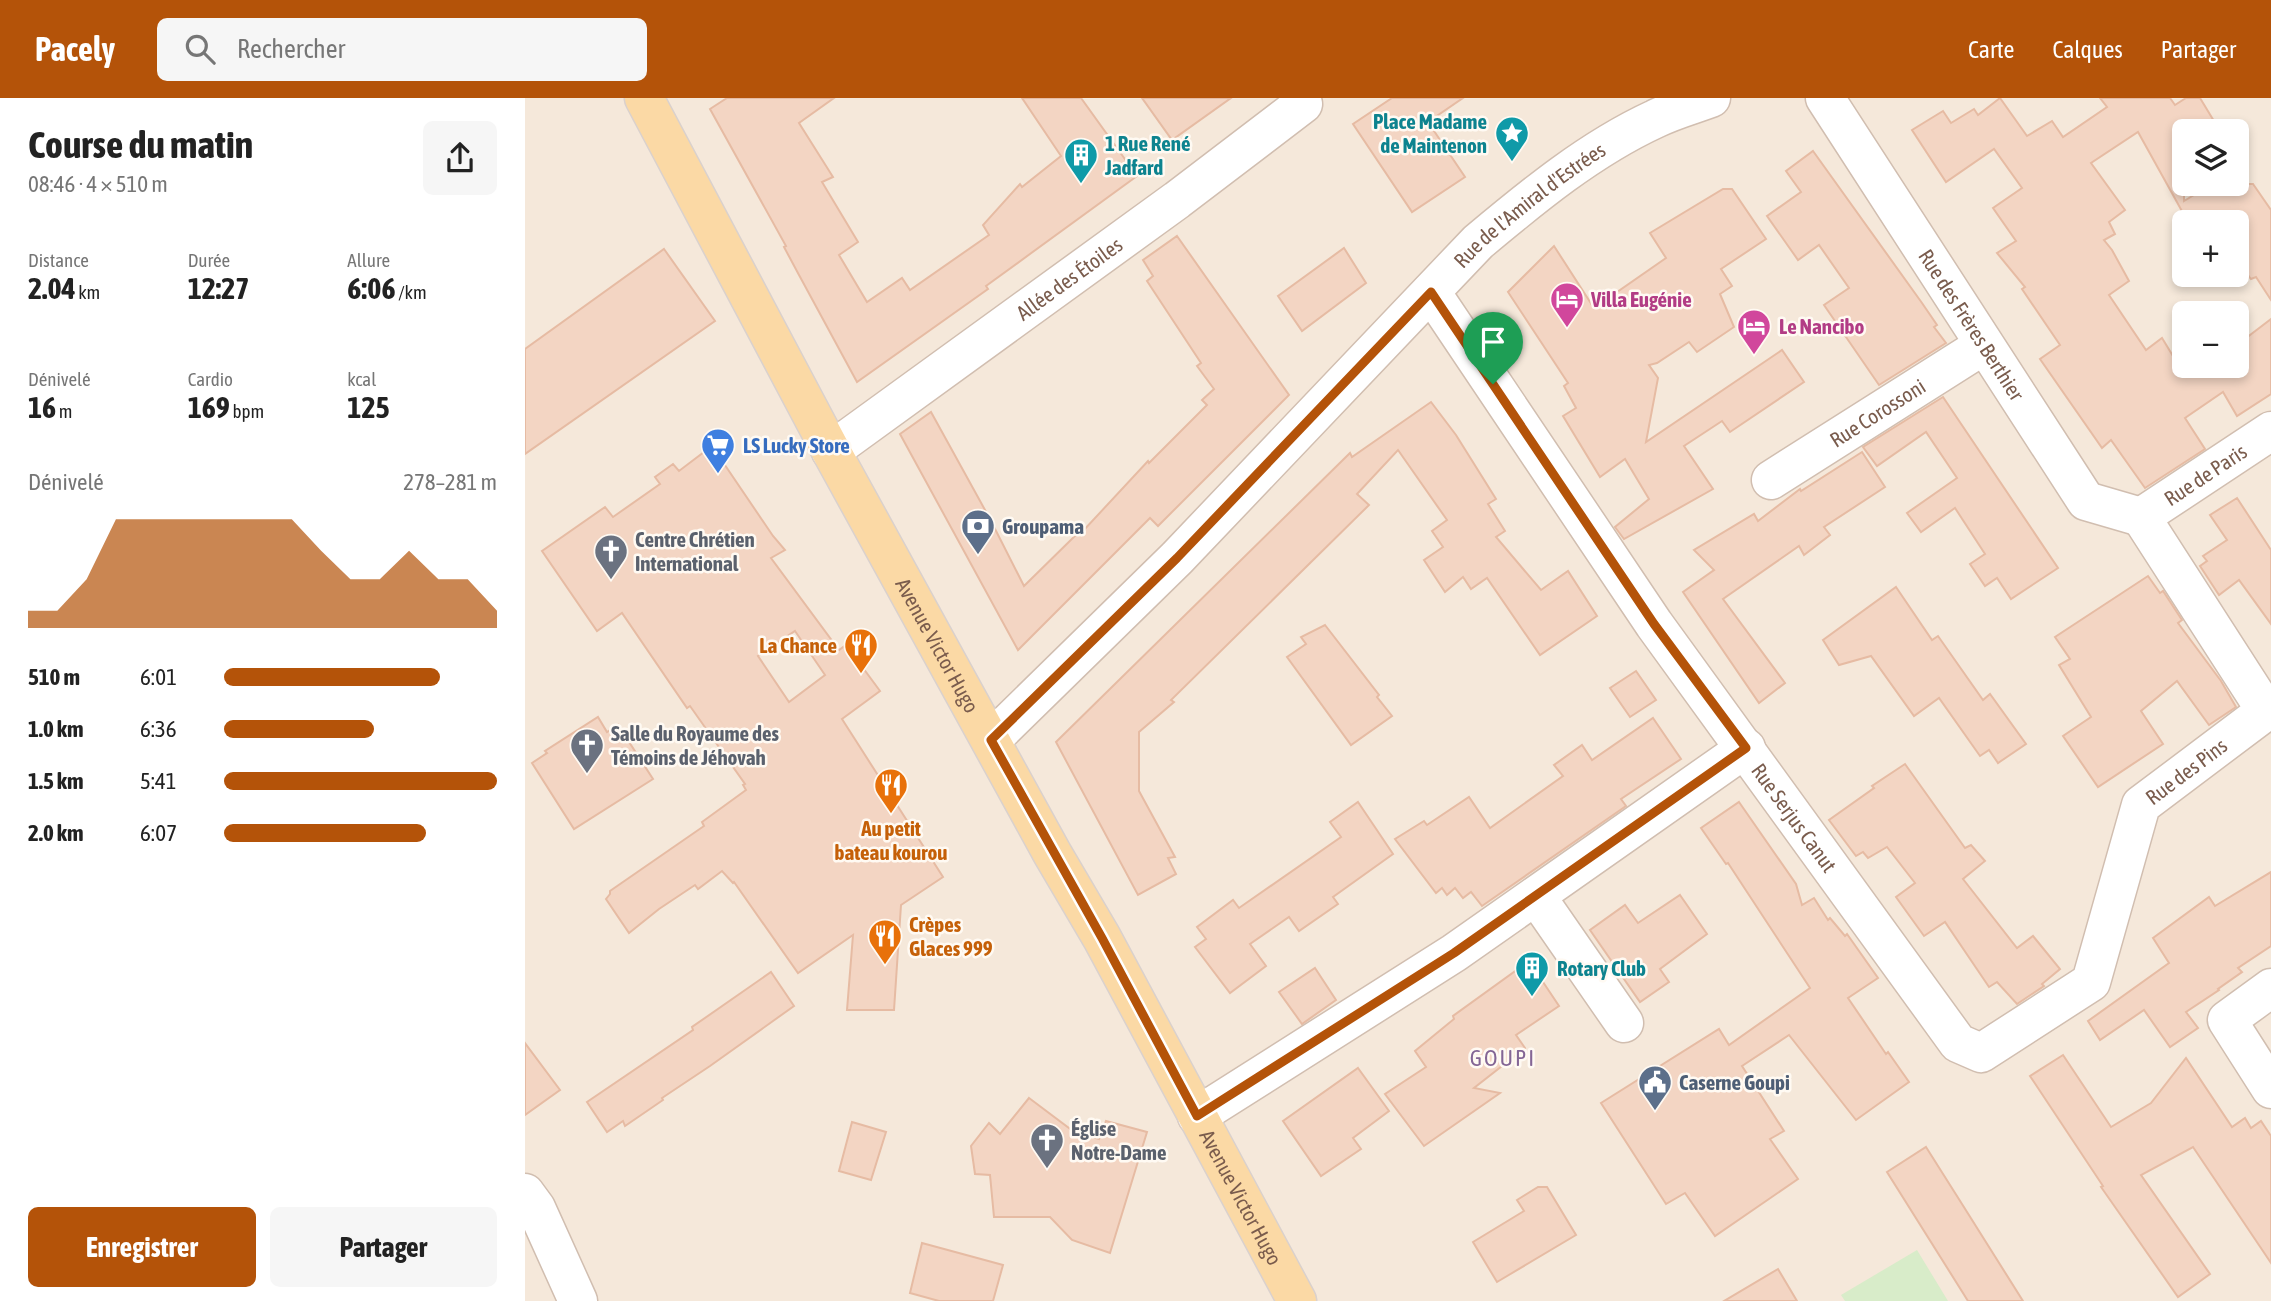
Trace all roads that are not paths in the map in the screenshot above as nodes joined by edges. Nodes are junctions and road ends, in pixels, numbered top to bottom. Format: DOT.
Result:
graph roads {
  1 [pos="1711,98"];
  2 [pos="1825,98"];
  3 [pos="651,100"];
  4 [pos="1303,104"];
  5 [pos="1431,292"];
  6 [pos="1984,345"];
  7 [pos="2271,431"];
  8 [pos="831,452"];
  9 [pos="1771,480"];
  10 [pos="2141,517"];
  11 [pos="991,740"];
  12 [pos="1746,748"];
  13 [pos="1536,896"];
  14 [pos="2271,988"];
  15 [pos="1624,1023"];
  16 [pos="1981,1053"];
  17 [pos="2271,1089"];
  18 [pos="1197,1116"];
  19 [pos="525,1193"];
  20 [pos="578,1301"];
  21 [pos="1297,1301"];
  1 -- 5 [label="street, Rue de l'Amiral d'Estrées"];
  2 -- 6 [label="street, Rue des Frères Berthier"];
  3 -- 8 [label="main road, Avenue Victor Hugo"];
  4 -- 8 [label="street, Allée des Étoiles"];
  5 -- 11 [label="street, Rue de l'Amiral d'Estrées"];
  5 -- 12 [label="street, Rue Serjus Canut"];
  6 -- 9 [label="street, Rue Corossoni"];
  6 -- 10 [label="street, Rue des Frères Berthier"];
  7 -- 10 [label="street, Rue de Paris"];
  8 -- 11 [label="main road, Avenue Victor Hugo"];
  10 -- 16 [label="street, Rue des Pins"];
  11 -- 18 [label="main road, Avenue Victor Hugo"];
  12 -- 13 [label="street"];
  12 -- 16 [label="street, Rue Serjus Canut"];
  13 -- 15 [label="street"];
  13 -- 18 [label="street"];
  14 -- 17 [label="street"];
  18 -- 21 [label="main road, Avenue Victor Hugo"];
  19 -- 20 [label="street"];
}
